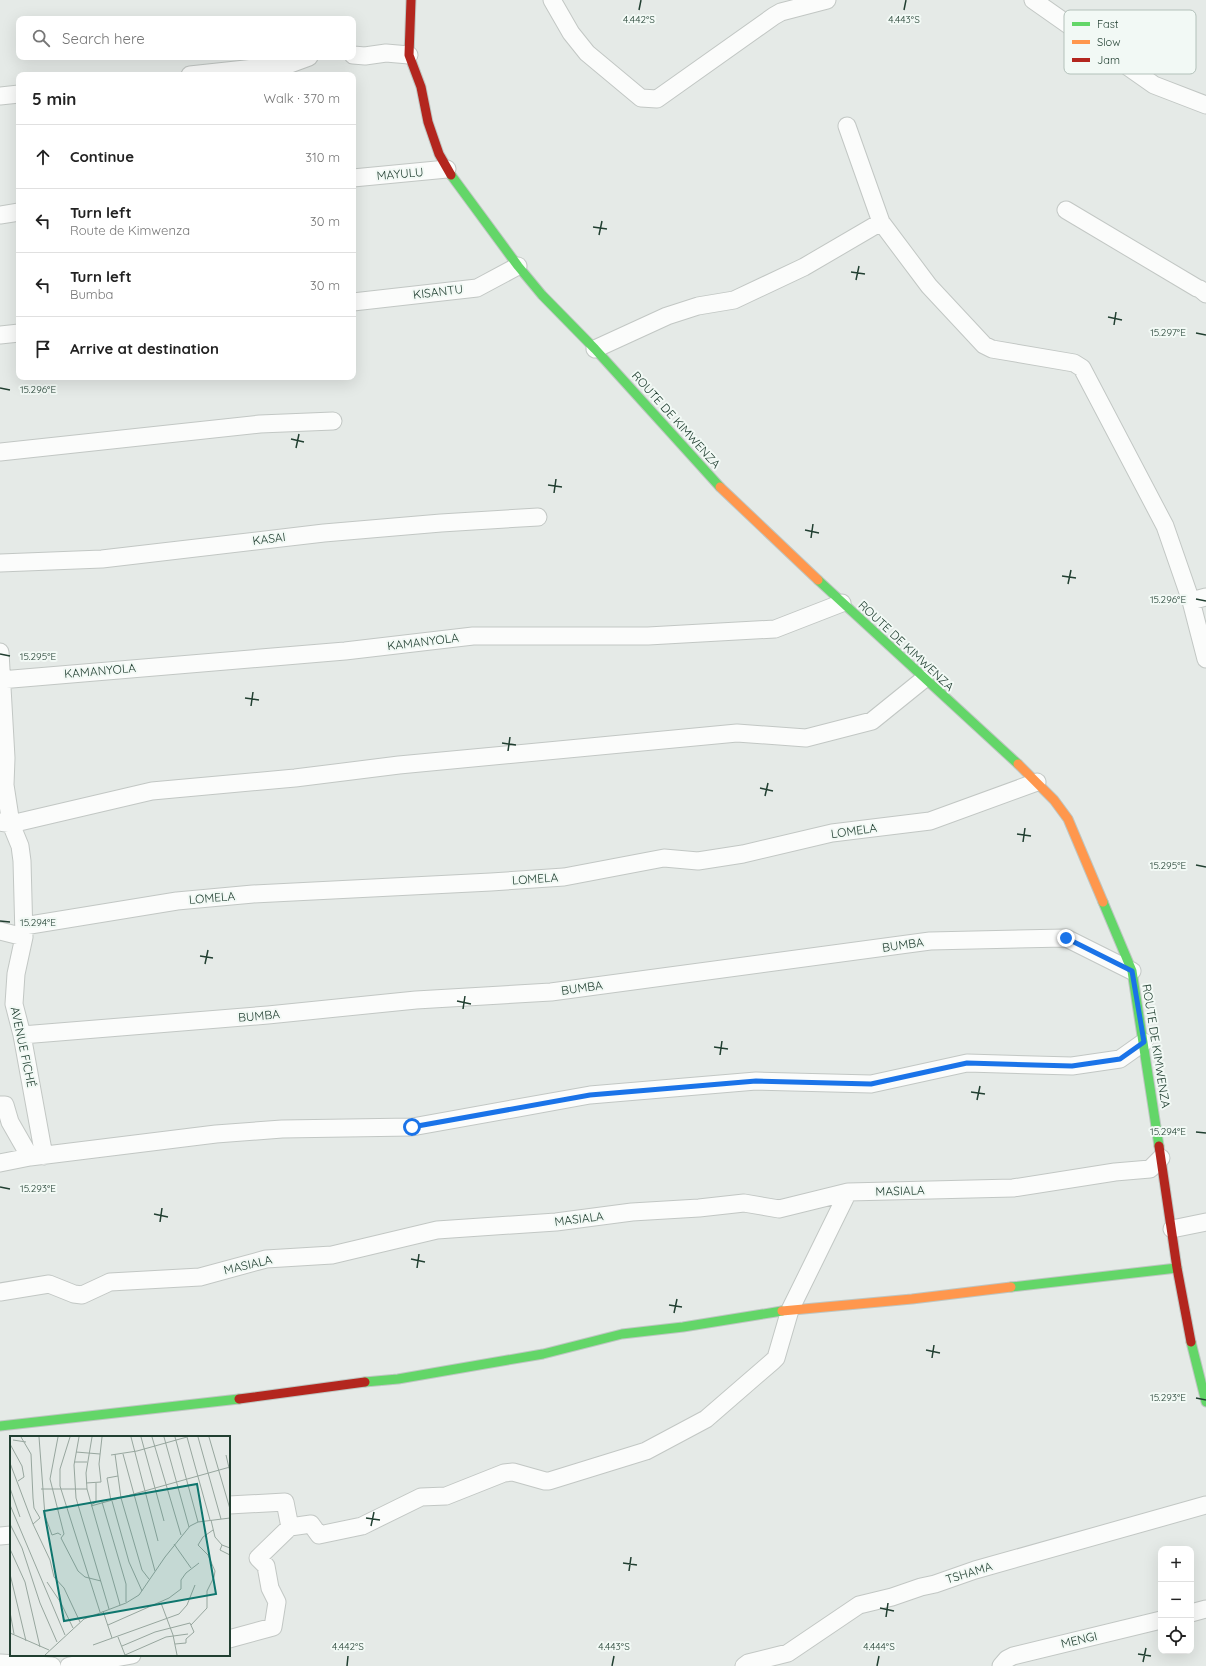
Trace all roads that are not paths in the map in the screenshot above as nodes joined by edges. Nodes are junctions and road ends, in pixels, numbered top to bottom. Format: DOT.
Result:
graph roads {
  1 [pos="411,0"];
  2 [pos="552,0"];
  3 [pos="827,0"];
  4 [pos="1033,0"];
  5 [pos="1064,22"];
  6 [pos="356,55"];
  7 [pos="409,55"];
  8 [pos="301,60"];
  9 [pos="217,72"];
  10 [pos="1138,74"];
  11 [pos="16,94"];
  12 [pos="0,96"];
  13 [pos="1206,105"];
  14 [pos="847,126"];
  15 [pos="447,169"];
  16 [pos="356,178"];
  17 [pos="1066,210"];
  18 [pos="16,212"];
  19 [pos="0,215"];
  20 [pos="881,222"];
  21 [pos="518,266"];
  22 [pos="1206,294"];
  23 [pos="356,302"];
  24 [pos="16,333"];
  25 [pos="0,335"];
  26 [pos="595,349"];
  27 [pos="333,421"];
  28 [pos="0,452"];
  29 [pos="538,517"];
  30 [pos="0,563"];
  31 [pos="1198,599"];
  32 [pos="842,603"];
  33 [pos="0,652"];
  34 [pos="1206,659"];
  35 [pos="1,680"];
  36 [pos="924,680"];
  37 [pos="1037,782"];
  38 [pos="5,823"];
  39 [pos="0,931"];
  40 [pos="24,932"];
  41 [pos="1132,971"];
  42 [pos="22,1035"];
  43 [pos="1144,1042"];
  44 [pos="0,1105"];
  45 [pos="37,1157"];
  46 [pos="1162,1158"];
  47 [pos="0,1163"];
  48 [pos="848,1192"];
  49 [pos="1206,1222"];
  50 [pos="1172,1229"];
  51 [pos="1177,1268"];
  52 [pos="0,1292"];
  53 [pos="790,1310"];
  54 [pos="1206,1402"];
  55 [pos="0,1426"];
  56 [pos="230,1505"];
  57 [pos="1206,1505"];
  58 [pos="290,1527"];
  59 [pos="10,1535"];
  60 [pos="0,1536"];
  61 [pos="1206,1609"];
  62 [pos="1194,1612"];
  63 [pos="1158,1621"];
  64 [pos="230,1638"];
  65 [pos="126,1656"];
  66 [pos="0,1663"];
  67 [pos="52,1666"];
  68 [pos="69,1666"];
  69 [pos="744,1666"];
  70 [pos="1001,1666"];
  1 -- 7 [label="street, ROUTE DE KIMWENZA"];
  2 -- 3 [label="street"];
  4 -- 5 [label="street"];
  6 -- 7 [label="street"];
  7 -- 15 [label="street, ROUTE DE KIMWENZA"];
  8 -- 9 [label="street"];
  10 -- 13 [label="street"];
  11 -- 12 [label="street"];
  14 -- 20 [label="street"];
  15 -- 16 [label="street, MAYULU"];
  15 -- 21 [label="street, ROUTE DE KIMWENZA"];
  17 -- 22 [label="street"];
  18 -- 19 [label="street"];
  20 -- 26 [label="street"];
  20 -- 31 [label="street"];
  21 -- 23 [label="street, KISANTU"];
  21 -- 26 [label="street, ROUTE DE KIMWENZA"];
  24 -- 25 [label="street"];
  26 -- 32 [label="street, ROUTE DE KIMWENZA"];
  27 -- 28 [label="street"];
  29 -- 30 [label="street, KASAI"];
  31 -- 34 [label="street"];
  32 -- 35 [label="street, KAMANYOLA"];
  32 -- 36 [label="street, ROUTE DE KIMWENZA"];
  33 -- 35 [label="street, AVENUE FICHÉ"];
  35 -- 38 [label="street, AVENUE FICHÉ"];
  36 -- 37 [label="street, ROUTE DE KIMWENZA"];
  36 -- 38 [label="street"];
  37 -- 40 [label="street, LOMELA"];
  37 -- 41 [label="street, ROUTE DE KIMWENZA"];
  38 -- 40 [label="street, AVENUE FICHÉ"];
  39 -- 40 [label="street"];
  40 -- 42 [label="street, AVENUE FICHÉ"];
  41 -- 42 [label="street, BUMBA"];
  41 -- 43 [label="street, ROUTE DE KIMWENZA"];
  42 -- 45 [label="street, AVENUE FICHÉ"];
  43 -- 45 [label="street"];
  43 -- 46 [label="street, ROUTE DE KIMWENZA"];
  44 -- 45 [label="street"];
  45 -- 47 [label="street"];
  46 -- 48 [label="street, MASIALA"];
  46 -- 50 [label="street, ROUTE DE KIMWENZA"];
  48 -- 52 [label="street, MASIALA"];
  48 -- 53 [label="street"];
  49 -- 50 [label="street"];
  50 -- 51 [label="street, ROUTE DE KIMWENZA"];
  51 -- 53 [label="street"];
  51 -- 54 [label="street, ROUTE DE KIMWENZA"];
  53 -- 55 [label="street"];
  53 -- 58 [label="street"];
  56 -- 58 [label="street"];
  57 -- 69 [label="street, TSHAMA"];
  58 -- 64 [label="street"];
  59 -- 60 [label="street"];
  61 -- 62 [label="street"];
  63 -- 70 [label="street, MENGI"];
  65 -- 68 [label="street"];
  66 -- 67 [label="street"];
}
